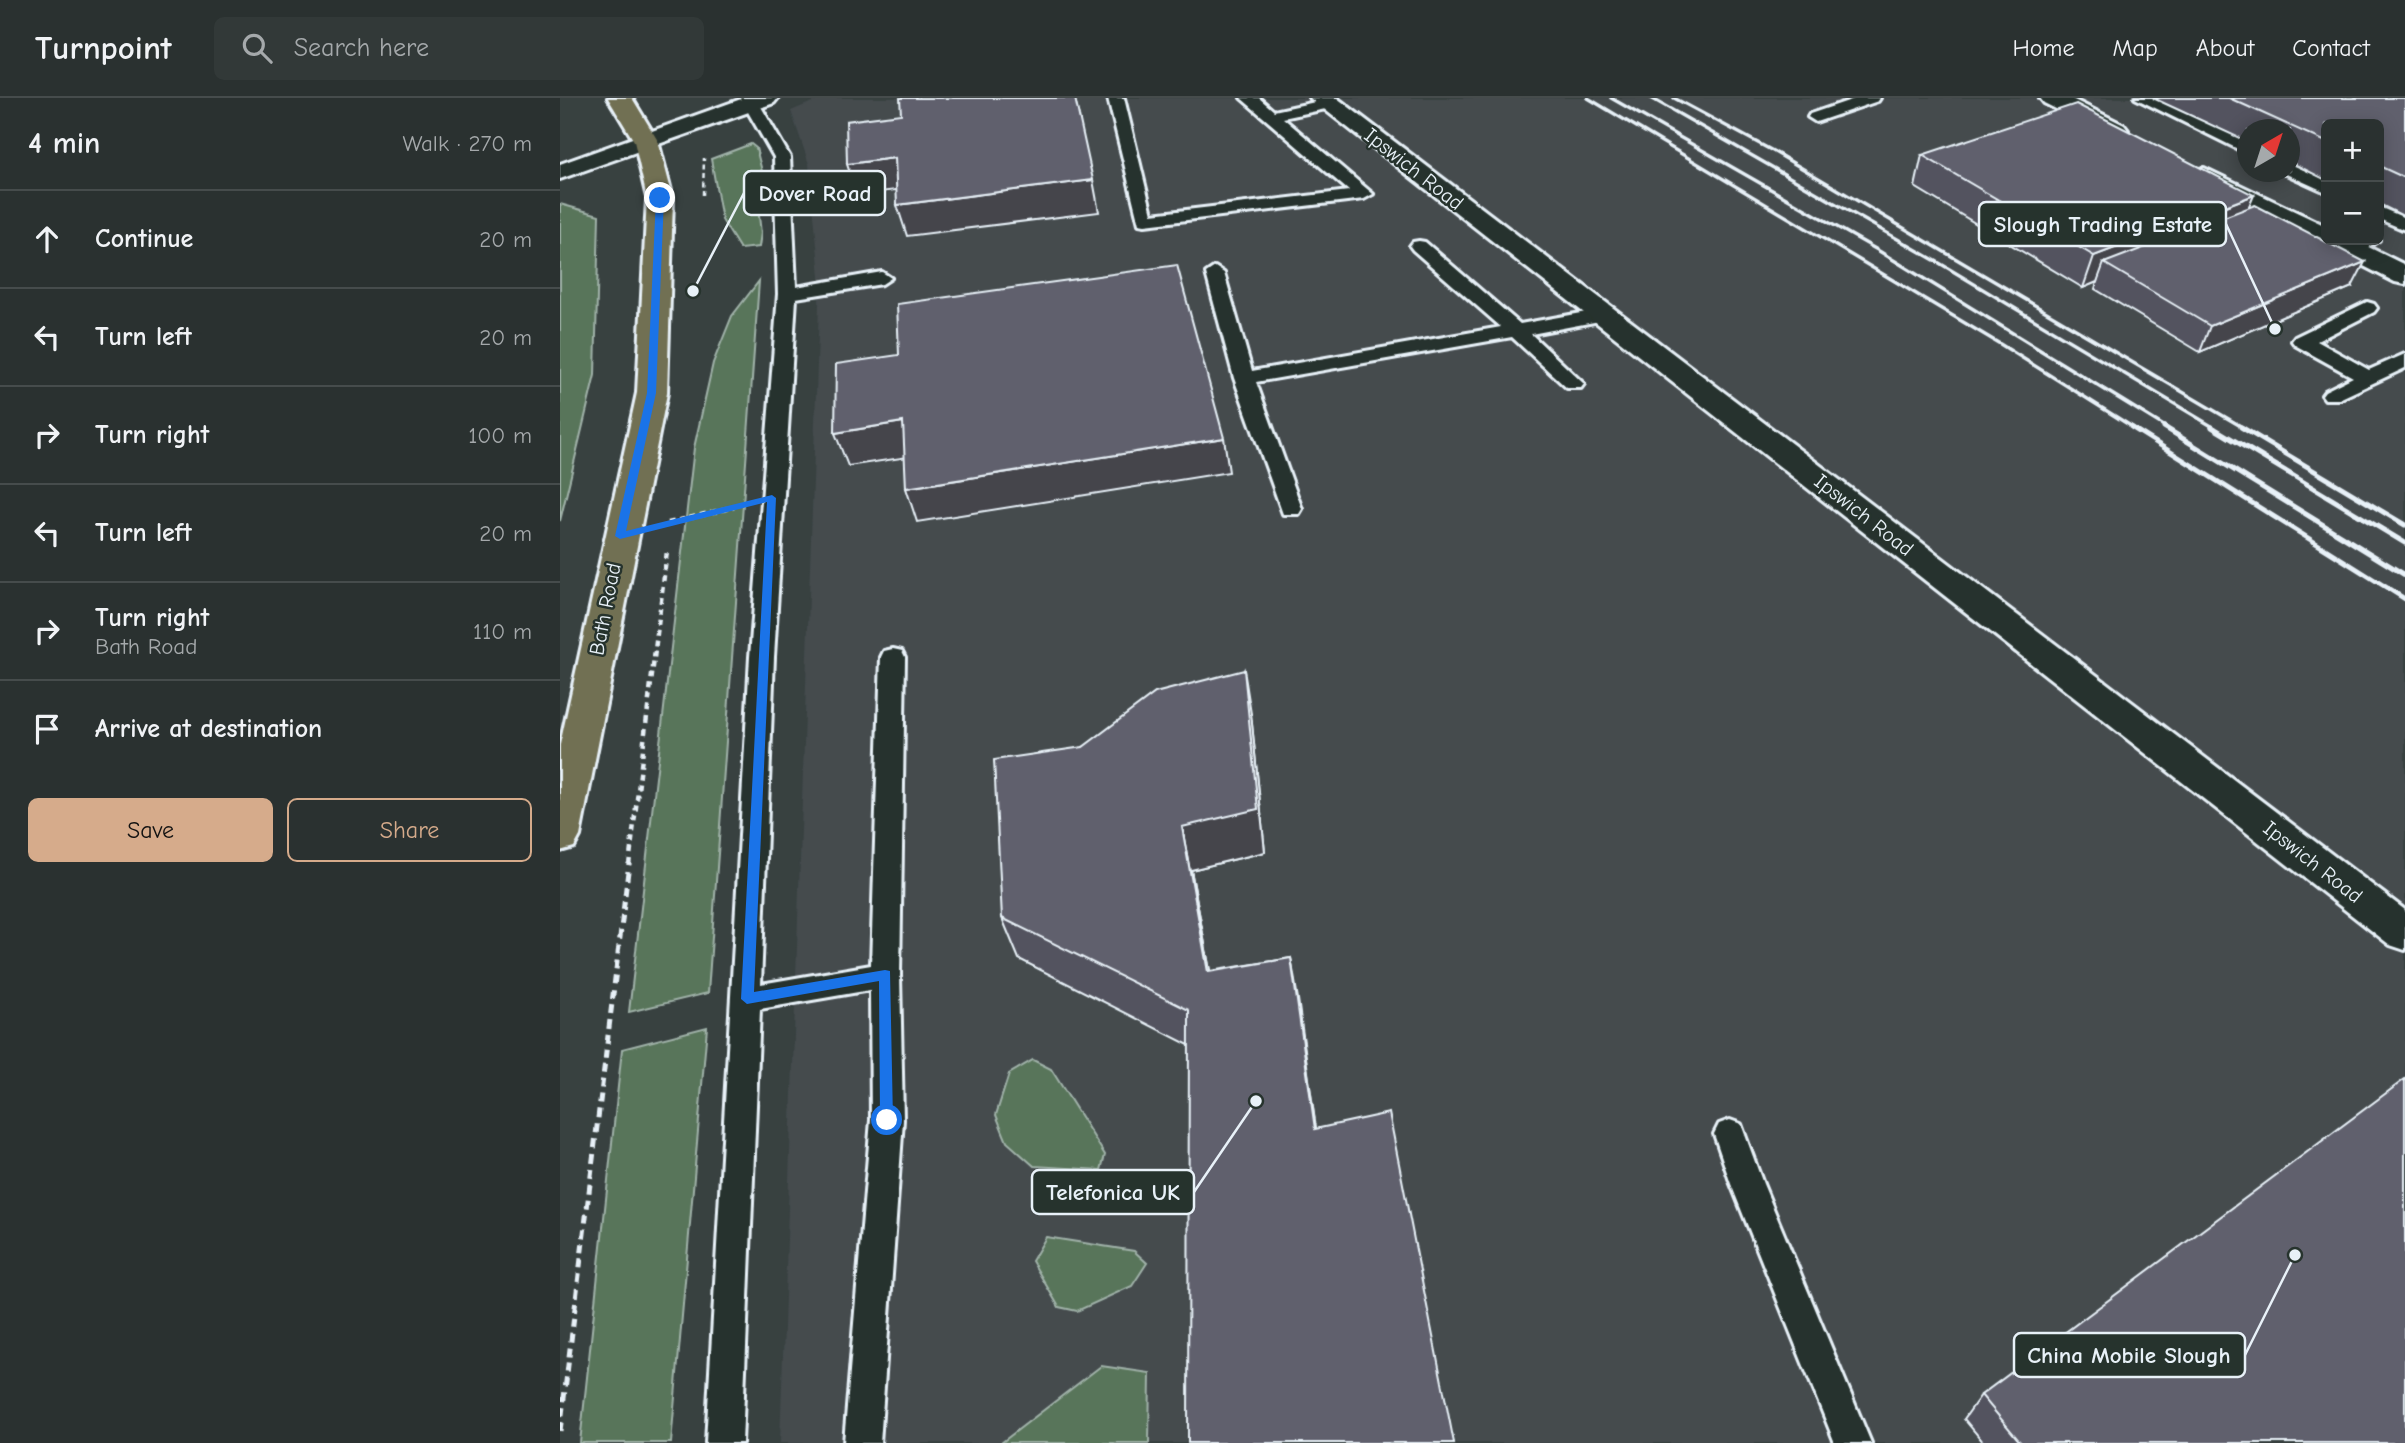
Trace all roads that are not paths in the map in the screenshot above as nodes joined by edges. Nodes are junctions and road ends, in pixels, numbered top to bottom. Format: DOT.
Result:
graph roads {
  1 [pos="620,98"];
  2 [pos="1116,98"];
  3 [pos="1249,98"];
  4 [pos="1872,98"];
  5 [pos="2052,98"];
  6 [pos="2143,98"];
  7 [pos="756,100"];
  8 [pos="1326,101"];
  9 [pos="1271,116"];
  10 [pos="1816,117"];
  11 [pos="2134,139"];
  12 [pos="646,141"];
  13 [pos="2237,144"];
  14 [pos="2183,164"];
  15 [pos="560,172"];
  16 [pos="2300,174"];
  17 [pos="2321,184"];
  18 [pos="2384,214"];
  19 [pos="2403,224"];
  20 [pos="2321,233"];
  21 [pos="2384,233"];
  22 [pos="2355,245"];
  23 [pos="1419,246"];
  24 [pos="1215,273"];
  25 [pos="2405,276"];
  26 [pos="883,278"];
  27 [pos="787,294"];
  28 [pos="2367,307"];
  29 [pos="1603,315"];
  30 [pos="1516,330"];
  31 [pos="2401,366"];
  32 [pos="2368,377"];
  33 [pos="1244,378"];
  34 [pos="1574,384"];
  35 [pos="2332,395"];
  36 [pos="1292,509"];
  37 [pos="894,657"];
  38 [pos="560,836"];
  39 [pos="2405,933"];
  40 [pos="885,975"];
  41 [pos="747,999"];
  42 [pos="1730,1134"];
  43 [pos="724,1443"];
  44 [pos="862,1443"];
  45 [pos="1853,1443"];
  1 -- 12 [label="main road, Bath Road"];
  2 -- 9 [label="lane"];
  3 -- 9 [label="lane"];
  4 -- 10 [label="lane"];
  5 -- 11 [label="street"];
  6 -- 13 [label="lane"];
  7 -- 12 [label="street"];
  7 -- 27 [label="lane"];
  8 -- 9 [label="lane"];
  8 -- 29 [label="street, Ipswich Road"];
  12 -- 15 [label="street"];
  12 -- 38 [label="main road, Bath Road"];
  14 -- 20 [label="street"];
  16 -- 17 [label="lane"];
  18 -- 19 [label="lane"];
  19 -- 21 [label="lane"];
  22 -- 25 [label="street"];
  23 -- 30 [label="lane"];
  24 -- 33 [label="lane"];
  26 -- 27 [label="lane"];
  27 -- 41 [label="lane"];
  28 -- 32 [label="lane"];
  29 -- 30 [label="lane"];
  29 -- 39 [label="street, Ipswich Road"];
  30 -- 33 [label="lane"];
  30 -- 34 [label="lane"];
  31 -- 32 [label="lane"];
  32 -- 35 [label="lane"];
  33 -- 36 [label="lane"];
  37 -- 40 [label="lane"];
  40 -- 41 [label="lane"];
  40 -- 44 [label="lane"];
  41 -- 43 [label="lane"];
  42 -- 45 [label="lane"];
}
